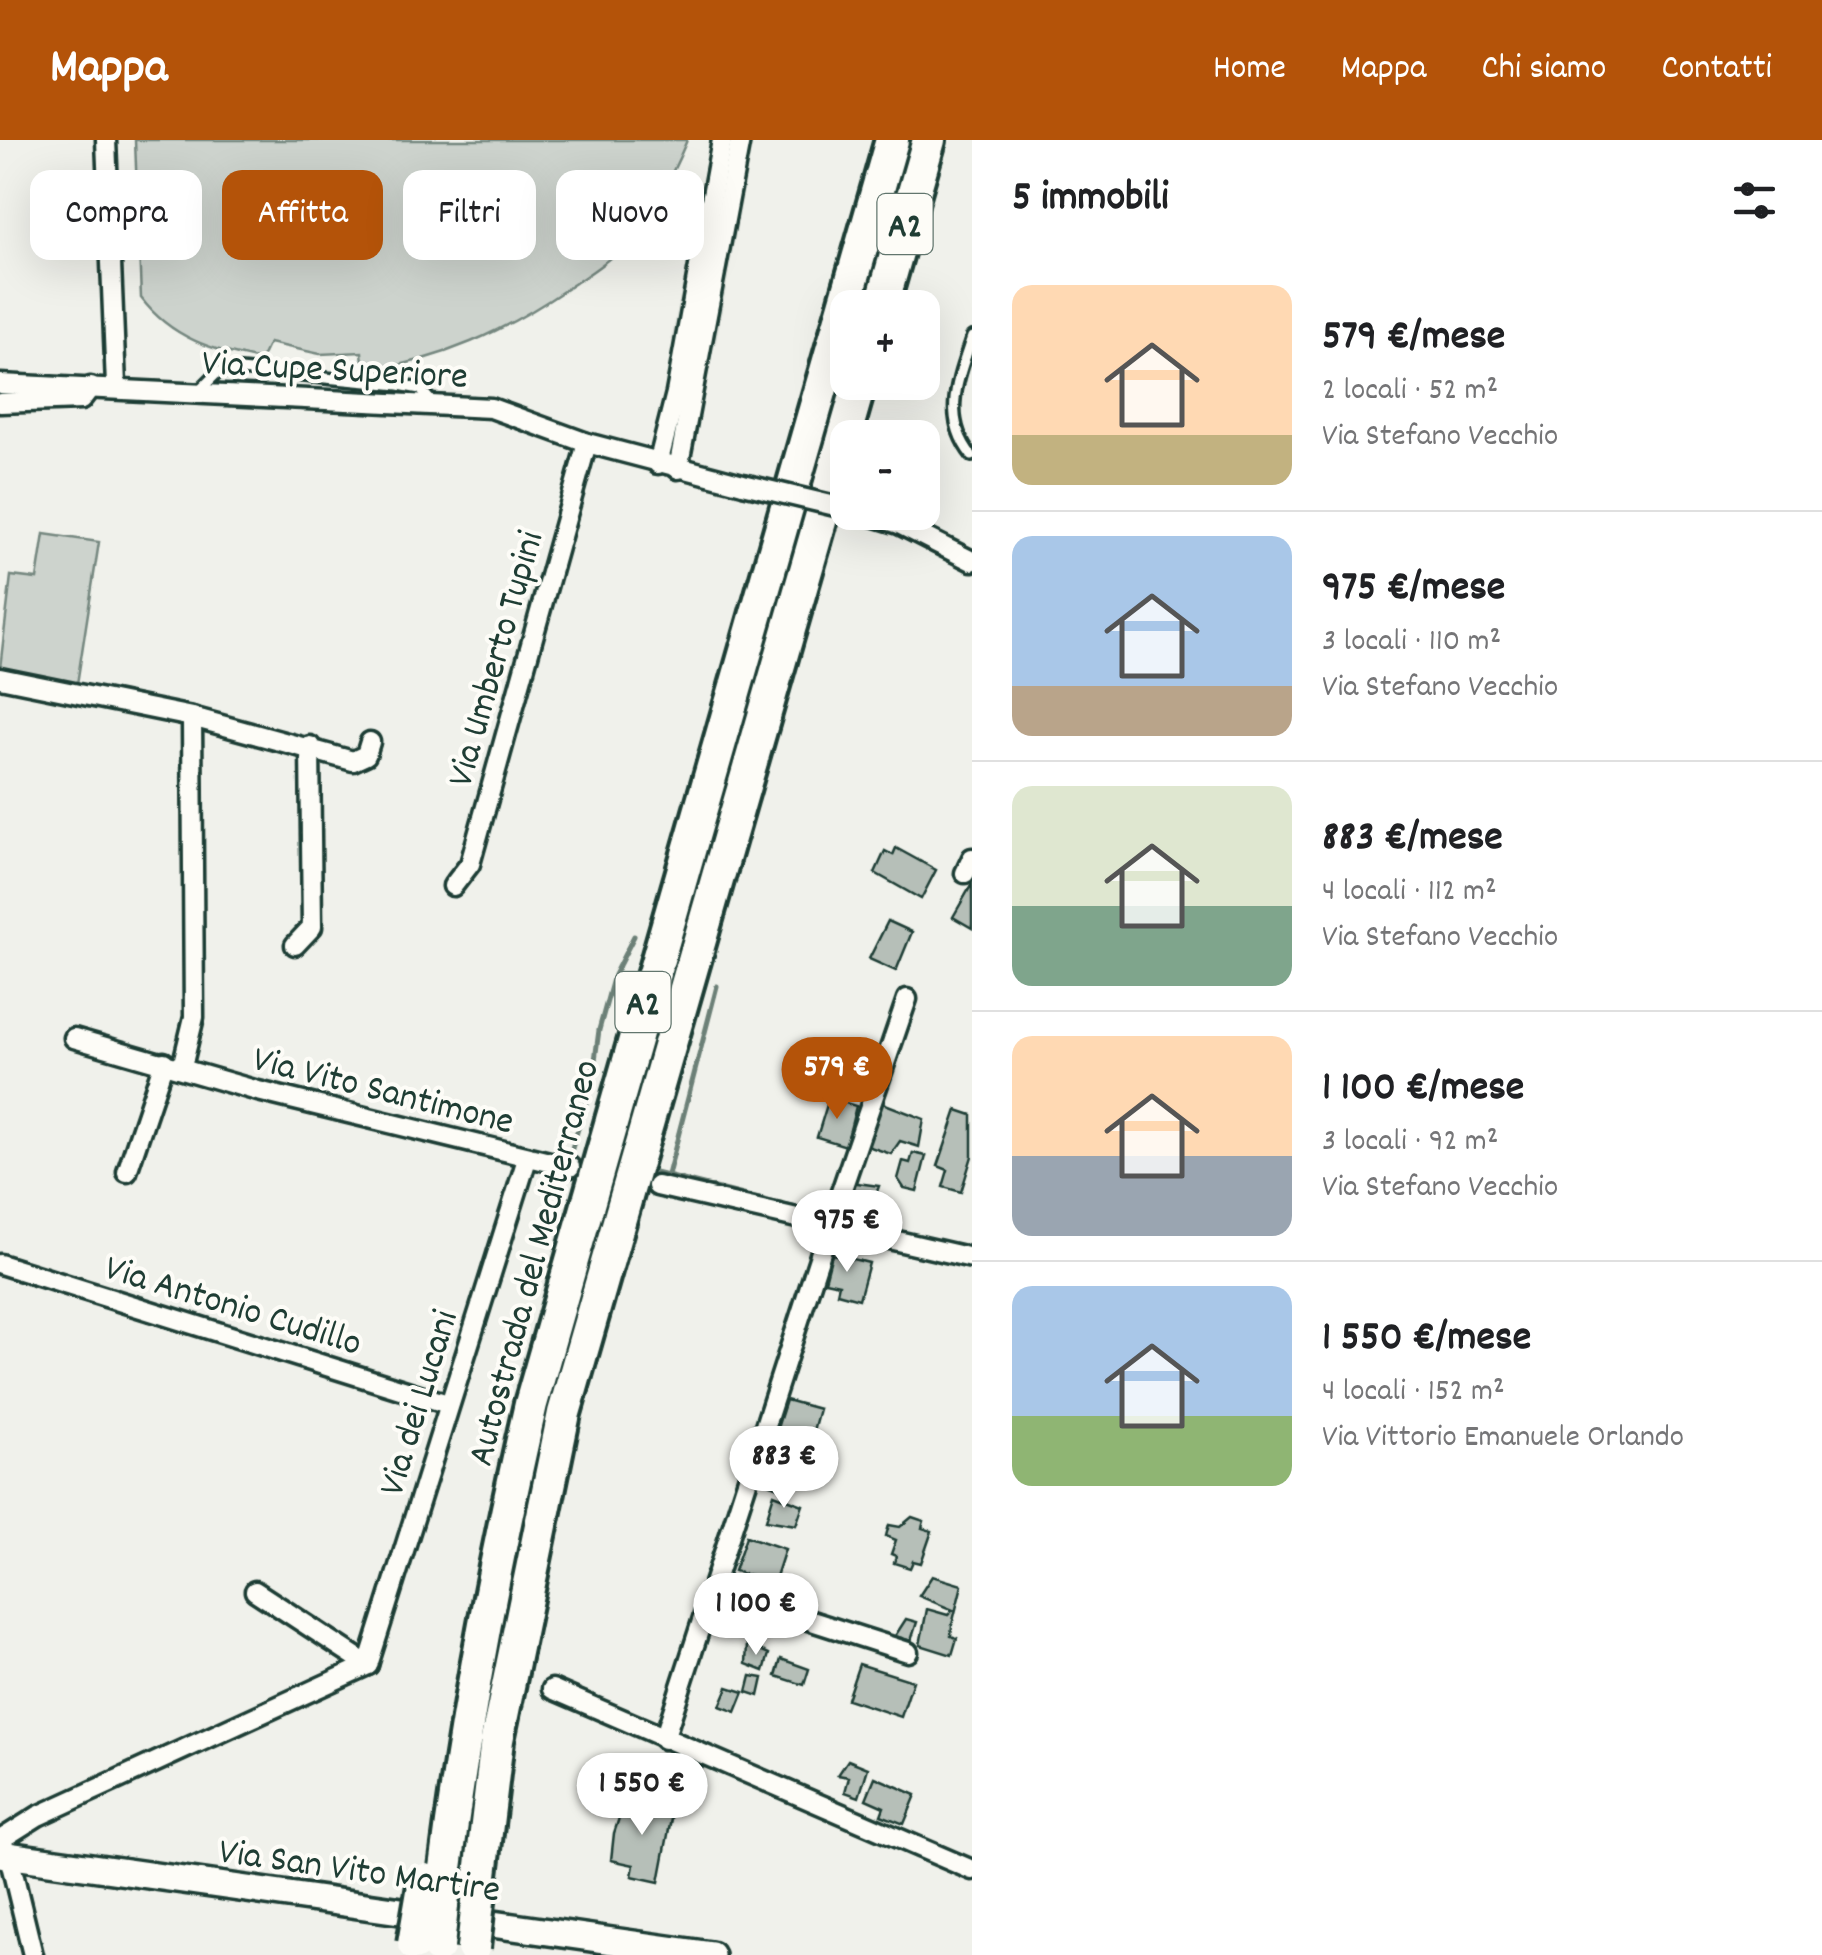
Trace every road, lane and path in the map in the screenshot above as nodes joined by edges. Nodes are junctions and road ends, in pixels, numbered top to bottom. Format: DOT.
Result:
graph roads {
  1 [pos="106,140"];
  2 [pos="722,140"];
  3 [pos="740,140"];
  4 [pos="892,140"];
  5 [pos="929,140"];
  6 [pos="886,290"];
  7 [pos="972,337"];
  8 [pos="0,384"];
  9 [pos="116,386"];
  10 [pos="90,387"];
  11 [pos="855,400"];
  12 [pos="0,403"];
  13 [pos="587,443"];
  14 [pos="972,456"];
  15 [pos="658,464"];
  16 [pos="678,469"];
  17 [pos="830,505"];
  18 [pos="911,530"];
  19 [pos="972,560"];
  20 [pos="0,678"];
  21 [pos="192,717"];
  22 [pos="370,742"];
  23 [pos="310,746"];
  24 [pos="453,886"];
  25 [pos="296,945"];
  26 [pos="908,998"];
  27 [pos="74,1038"];
  28 [pos="173,1064"];
  29 [pos="527,1158"];
  30 [pos="570,1167"];
  31 [pos="127,1172"];
  32 [pos="657,1186"];
  33 [pos="830,1224"];
  34 [pos="972,1258"];
  35 [pos="0,1264"];
  36 [pos="448,1404"];
  37 [pos="712,1589"];
  38 [pos="255,1591"];
  39 [pos="908,1652"];
  40 [pos="368,1665"];
  41 [pos="552,1689"];
  42 [pos="664,1739"];
  43 [pos="3,1850"];
  44 [pos="972,1870"];
  45 [pos="425,1950"];
  46 [pos="479,1953"];
  47 [pos="33,1955"];
  48 [pos="710,1955"];
  1 -- 9 [label="street"];
  2 -- 15 [label="street"];
  3 -- 16 [label="street"];
  4 -- 45 [label="highway, Autostrada del Mediterraneo / A2, bridge"];
  5 -- 6 [label="highway, A2"];
  7 -- 14 [label="lane"];
  8 -- 10 [label="street, Via Cupe Superiore"];
  9 -- 10 [label="street, Via Cupe Superiore"];
  9 -- 13 [label="street, Via Cupe Superiore"];
  10 -- 12 [label="street"];
  11 -- 46 [label="highway, Autostrada del Mediterraneo / A2, bridge"];
  13 -- 15 [label="street, Via Cupe Superiore"];
  13 -- 24 [label="street, Via Umberto Tupini"];
  15 -- 16 [label="street, Via Cupe Superiore"];
  16 -- 17 [label="street, Via Cupe Superiore, bridge"];
  18 -- 19 [label="street"];
  20 -- 21 [label="street"];
  21 -- 23 [label="street"];
  21 -- 28 [label="street"];
  22 -- 23 [label="street"];
  23 -- 25 [label="street"];
  26 -- 33 [label="street"];
  27 -- 28 [label="street, Via Vito Santimone"];
  28 -- 29 [label="street, Via Vito Santimone"];
  28 -- 31 [label="street"];
  29 -- 30 [label="street, Via Vito Santimone"];
  29 -- 36 [label="street, Via dei Lucani"];
  32 -- 33 [label="street"];
  33 -- 34 [label="street"];
  33 -- 37 [label="street"];
  35 -- 36 [label="street, Via Antonio Cudillo"];
  36 -- 40 [label="street, Via dei Lucani"];
  37 -- 39 [label="street"];
  37 -- 42 [label="street"];
  38 -- 40 [label="street"];
  40 -- 43 [label="street"];
  41 -- 42 [label="street"];
  42 -- 44 [label="street"];
  43 -- 47 [label="street"];
  43 -- 48 [label="street, Via San Vito Martire"];
}
